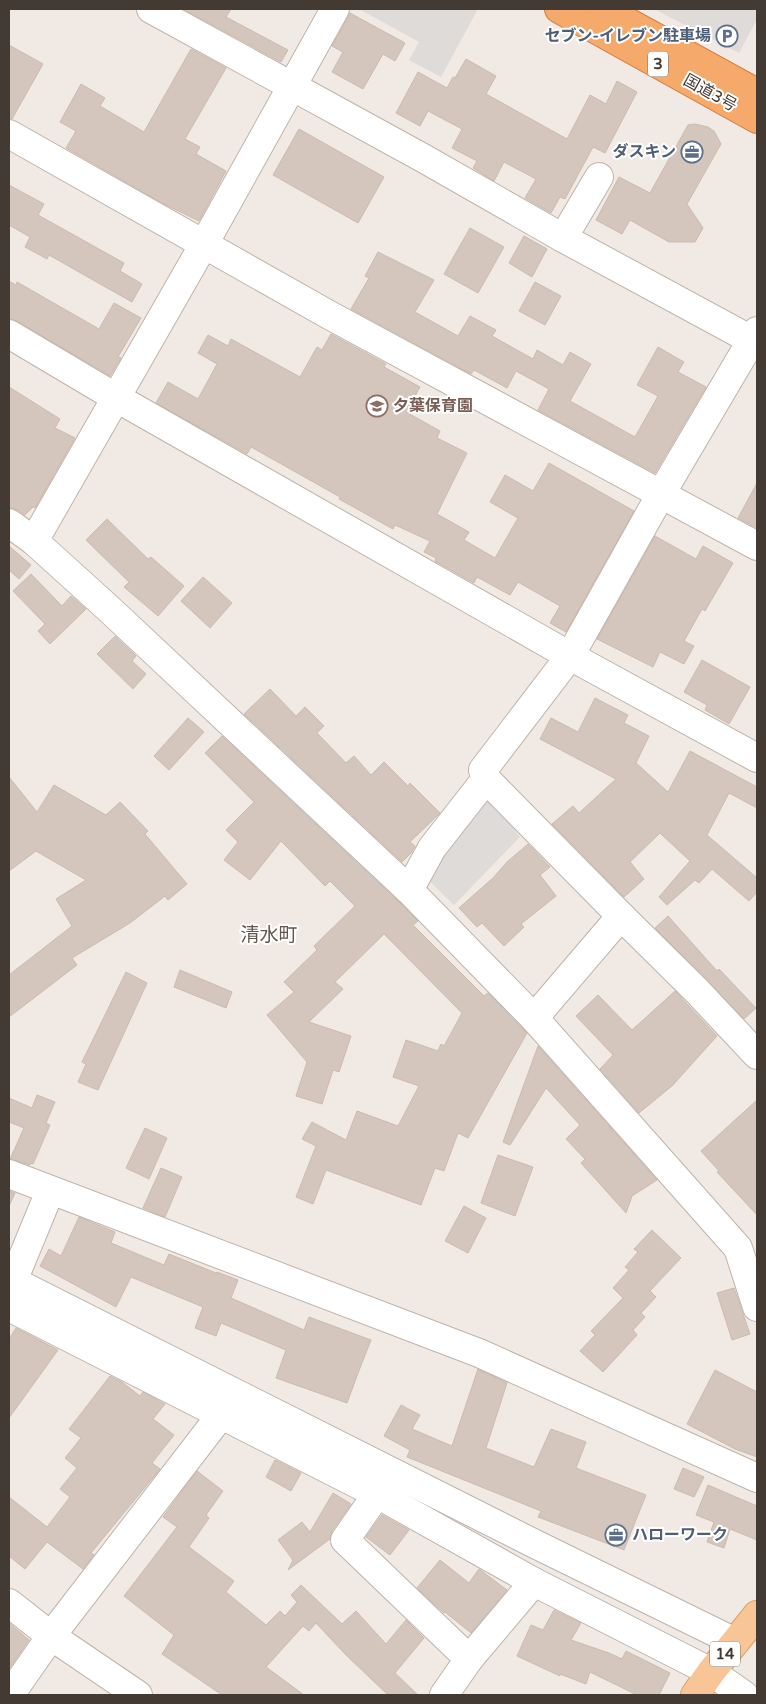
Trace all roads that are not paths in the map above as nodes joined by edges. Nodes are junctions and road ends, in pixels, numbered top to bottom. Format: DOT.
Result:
graph roads {
  1 [pos="151,9"];
  2 [pos="334,9"];
  3 [pos="559,9"];
  4 [pos="614,18"];
  5 [pos="292,86"];
  6 [pos="757,93"];
  7 [pos="757,119"];
  8 [pos="9,134"];
  9 [pos="598,177"];
  10 [pos="563,238"];
  11 [pos="204,244"];
  12 [pos="9,334"];
  13 [pos="756,338"];
  14 [pos="115,397"];
  15 [pos="661,494"];
  16 [pos="9,523"];
  17 [pos="34,542"];
  18 [pos="757,546"];
  19 [pos="570,656"];
  20 [pos="757,758"];
  21 [pos="486,778"];
  22 [pos="409,890"];
  23 [pos="621,916"];
  24 [pos="534,1018"];
  25 [pos="757,1055"];
  26 [pos="9,1174"];
  27 [pos="50,1191"];
  28 [pos="10,1281"];
  29 [pos="757,1307"];
  30 [pos="10,1313"];
  31 [pos="221,1415"];
  32 [pos="757,1478"];
  33 [pos="377,1494"];
  34 [pos="534,1582"];
  35 [pos="9,1603"];
  36 [pos="757,1615"];
  37 [pos="51,1636"];
  38 [pos="735,1642"];
  39 [pos="469,1659"];
  40 [pos="711,1672"];
  41 [pos="10,1695"];
  42 [pos="138,1695"];
  43 [pos="444,1695"];
  44 [pos="695,1695"];
  45 [pos="744,1695"];
  1 -- 5 [label="street"];
  2 -- 5 [label="street"];
  3 -- 4 [label="highway, 国道3号 / 3"];
  4 -- 6 [label="highway, 国道3号 / 3"];
  4 -- 7 [label="highway, 国道3号 / 3"];
  5 -- 10 [label="street"];
  5 -- 11 [label="street"];
  8 -- 11 [label="street"];
  9 -- 10 [label="street"];
  10 -- 13 [label="street"];
  11 -- 14 [label="street"];
  11 -- 15 [label="street"];
  12 -- 14 [label="street"];
  13 -- 15 [label="street"];
  14 -- 17 [label="street"];
  14 -- 19 [label="street"];
  15 -- 18 [label="street"];
  15 -- 19 [label="street"];
  16 -- 17 [label="street"];
  17 -- 22 [label="street"];
  19 -- 20 [label="street"];
  19 -- 21 [label="street"];
  21 -- 22 [label="street"];
  21 -- 23 [label="street"];
  22 -- 24 [label="street"];
  23 -- 24 [label="street"];
  23 -- 25 [label="street"];
  24 -- 29 [label="street"];
  26 -- 27 [label="street"];
  27 -- 28 [label="street"];
  27 -- 32 [label="street"];
  28 -- 38 [label="street"];
  30 -- 31 [label="street"];
  31 -- 33 [label="street"];
  31 -- 37 [label="street"];
  33 -- 34 [label="street"];
  33 -- 39 [label="street"];
  34 -- 39 [label="street"];
  34 -- 40 [label="street"];
  35 -- 37 [label="street"];
  36 -- 38 [label="main road, 14"];
  37 -- 41 [label="street"];
  37 -- 42 [label="street"];
  38 -- 40 [label="main road, 14"];
  39 -- 43 [label="street"];
  40 -- 44 [label="main road, 14"];
  40 -- 45 [label="street"];
}
